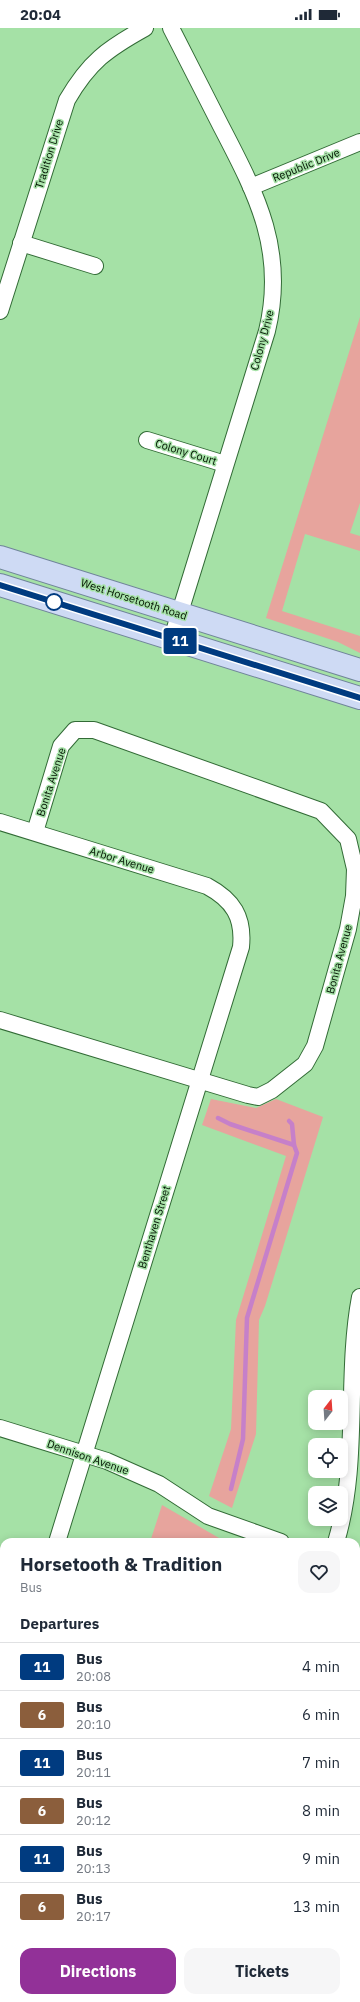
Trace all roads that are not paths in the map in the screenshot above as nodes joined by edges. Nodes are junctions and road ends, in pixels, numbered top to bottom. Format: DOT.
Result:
graph roads {
  1 [pos="145,28"];
  2 [pos="171,28"];
  3 [pos="360,142"];
  4 [pos="251,187"];
  5 [pos="21,243"];
  6 [pos="95,266"];
  7 [pos="0,312"];
  8 [pos="147,440"];
  9 [pos="225,464"];
  10 [pos="0,557"];
  11 [pos="0,585"];
  12 [pos="179,614"];
  13 [pos="172,638"];
  14 [pos="360,670"];
  15 [pos="360,698"];
  16 [pos="0,822"];
  17 [pos="35,832"];
  18 [pos="236,912"];
  19 [pos="0,1020"];
  20 [pos="200,1082"];
  21 [pos="360,1297"];
  22 [pos="356,1351"];
  23 [pos="0,1428"];
  24 [pos="84,1454"];
  25 [pos="58,1538"];
  26 [pos="270,1538"];
  27 [pos="337,1538"];
  1 -- 5 [label="street, Tradition Drive"];
  2 -- 4 [label="street, Colony Drive"];
  3 -- 4 [label="street, Republic Drive"];
  4 -- 9 [label="street, Colony Drive"];
  5 -- 6 [label="street"];
  5 -- 7 [label="street, Tradition Drive"];
  8 -- 9 [label="street, Colony Court"];
  9 -- 12 [label="street, Colony Drive"];
  10 -- 12 [label="main road, West Horsetooth Road"];
  11 -- 13 [label="main road"];
  12 -- 13 [label="street, Colony Drive"];
  12 -- 14 [label="main road, West Horsetooth Road"];
  13 -- 15 [label="main road"];
  16 -- 17 [label="street, Arbor Avenue"];
  17 -- 18 [label="street, Arbor Avenue"];
  17 -- 20 [label="street, Bonita Avenue"];
  18 -- 20 [label="street, Benthaven Street"];
  19 -- 20 [label="street, Bonita Avenue"];
  20 -- 24 [label="street, Benthaven Street"];
  21 -- 22 [label="street"];
  22 -- 27 [label="street"];
  23 -- 24 [label="street, Dennison Avenue"];
  24 -- 25 [label="street, Benthaven Street"];
  24 -- 26 [label="street, Dennison Avenue"];
}
